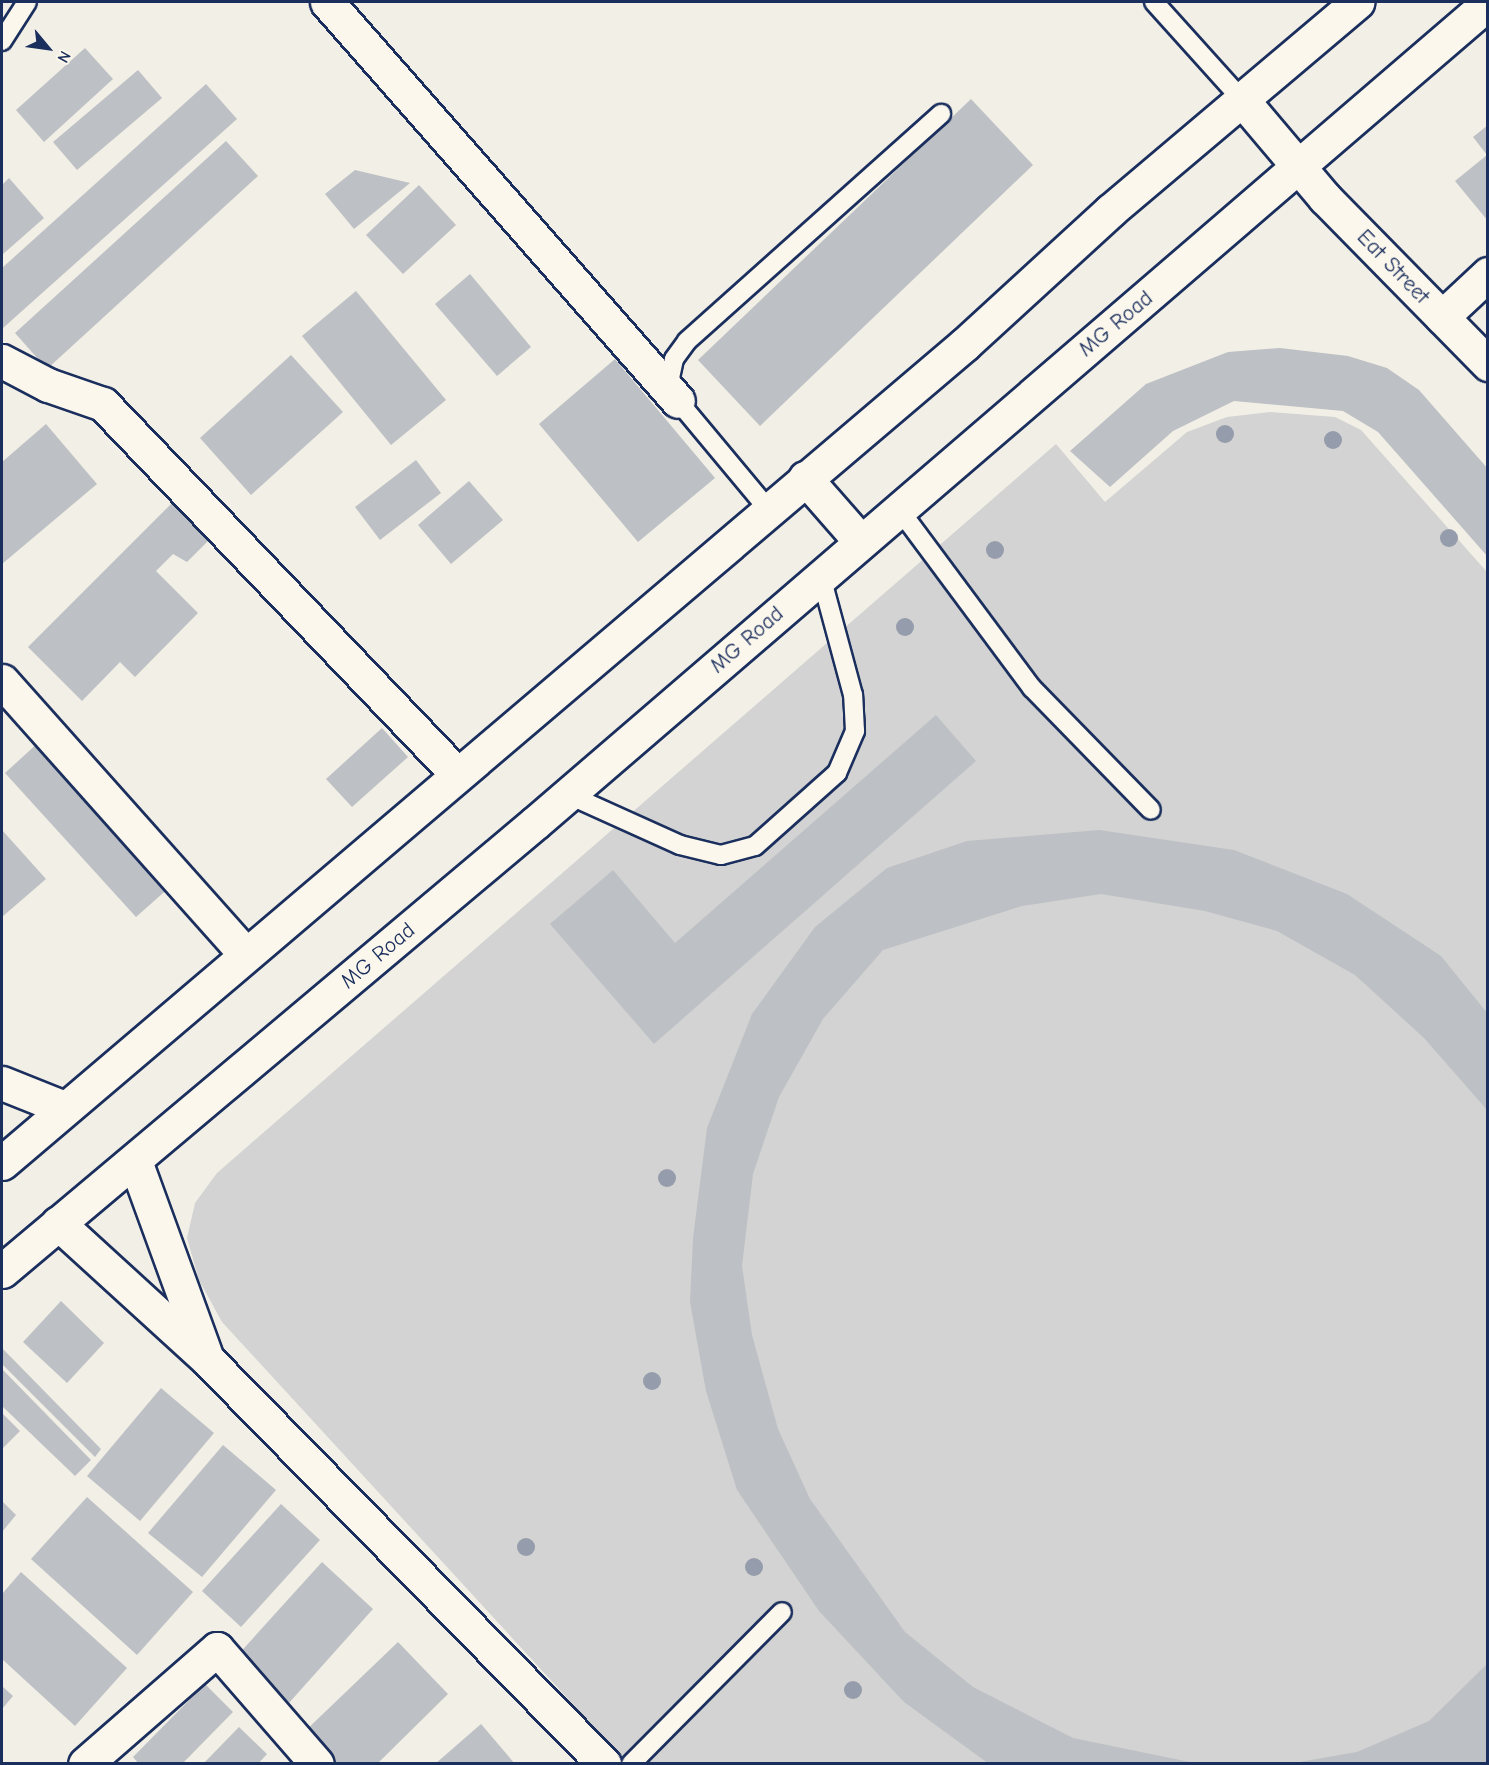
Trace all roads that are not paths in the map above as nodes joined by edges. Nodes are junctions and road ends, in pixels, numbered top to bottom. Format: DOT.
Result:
graph roads {
  1 [pos="27,2"];
  2 [pos="327,2"];
  3 [pos="1154,2"];
  4 [pos="1358,2"];
  5 [pos="1488,3"];
  6 [pos="2,41"];
  7 [pos="1243,101"];
  8 [pos="942,114"];
  9 [pos="1298,169"];
  10 [pos="1488,274"];
  11 [pos="1442,317"];
  12 [pos="2,361"];
  13 [pos="1488,364"];
  14 [pos="678,401"];
  15 [pos="805,478"];
  16 [pos="768,509"];
  17 [pos="899,509"];
  18 [pos="861,542"];
  19 [pos="821,576"];
  20 [pos="2,681"];
  21 [pos="456,773"];
  22 [pos="567,794"];
  23 [pos="1151,810"];
  24 [pos="244,953"];
  25 [pos="2,1083"];
  26 [pos="62,1107"];
  27 [pos="135,1161"];
  28 [pos="2,1163"];
  29 [pos="58,1223"];
  30 [pos="2,1271"];
  31 [pos="208,1360"];
  32 [pos="782,1612"];
  33 [pos="102,1757"];
  34 [pos="316,1764"];
  35 [pos="604,1764"];
  36 [pos="631,1764"];
  1 -- 6 [label="lane"];
  2 -- 14 [label="main road"];
  3 -- 7 [label="lane"];
  4 -- 7 [label="main road"];
  5 -- 9 [label="main road, MG Road"];
  7 -- 9 [label="main road, Eat Street"];
  7 -- 15 [label="main road"];
  8 -- 14 [label="lane"];
  9 -- 11 [label="main road, Eat Street"];
  9 -- 17 [label="main road, MG Road"];
  10 -- 11 [label="main road"];
  11 -- 13 [label="main road, Eat Street"];
  12 -- 21 [label="main road"];
  14 -- 16 [label="lane"];
  15 -- 16 [label="main road"];
  15 -- 18 [label="main road"];
  16 -- 21 [label="main road"];
  17 -- 18 [label="main road, MG Road"];
  17 -- 23 [label="lane"];
  18 -- 19 [label="main road, MG Road"];
  19 -- 22 [label="main road, MG Road"];
  19 -- 22 [label="lane"];
  20 -- 24 [label="main road"];
  21 -- 24 [label="main road"];
  22 -- 27 [label="main road, MG Road"];
  24 -- 26 [label="main road"];
  25 -- 26 [label="main road"];
  26 -- 28 [label="main road"];
  27 -- 29 [label="main road, MG Road"];
  27 -- 31 [label="main road"];
  29 -- 30 [label="main road, MG Road"];
  29 -- 31 [label="main road"];
  31 -- 35 [label="main road"];
  32 -- 36 [label="lane"];
  33 -- 34 [label="main road"];
}
